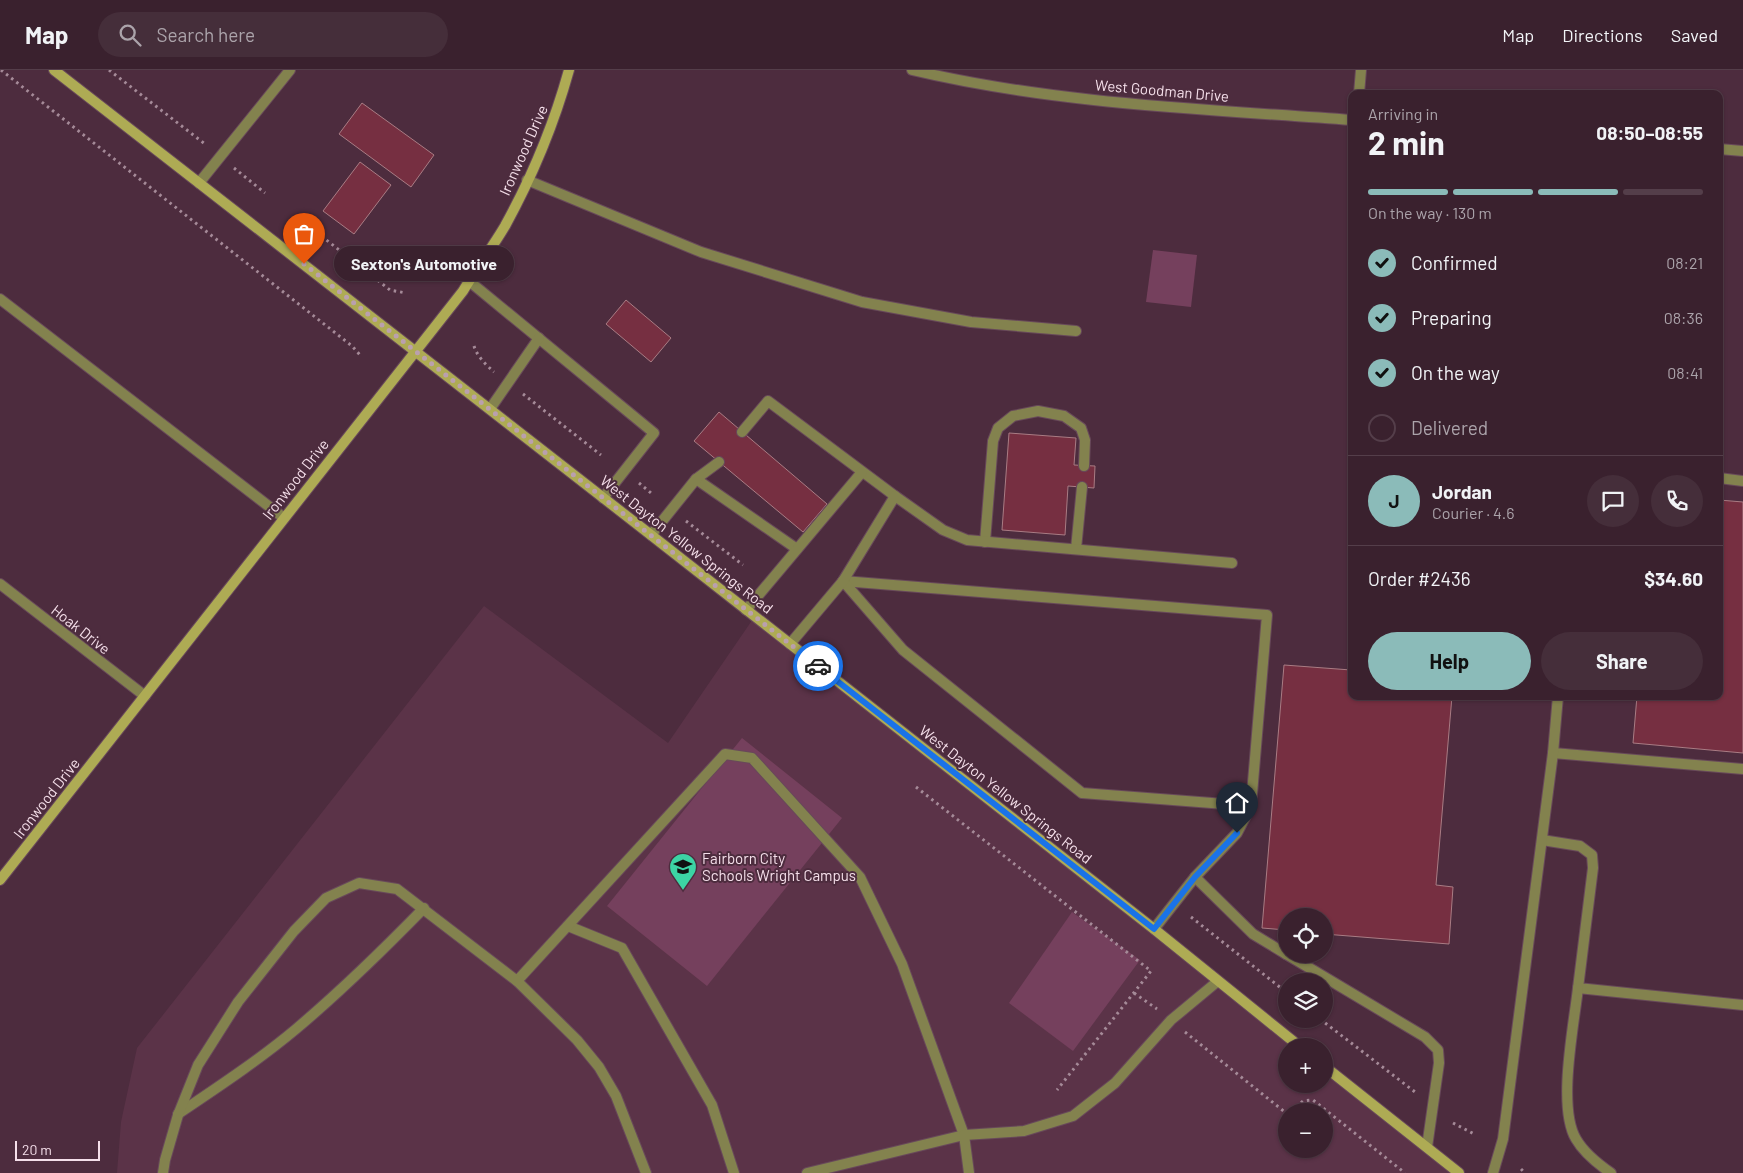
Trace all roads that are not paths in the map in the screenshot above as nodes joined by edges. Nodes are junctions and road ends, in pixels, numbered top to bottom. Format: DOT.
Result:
graph roads {
  1 [pos="54,70"];
  2 [pos="290,70"];
  3 [pos="569,70"];
  4 [pos="912,70"];
  5 [pos="1361,70"];
  6 [pos="1358,90"];
  7 [pos="1348,120"];
  8 [pos="1723,150"];
  9 [pos="1743,151"];
  10 [pos="527,180"];
  11 [pos="198,183"];
  12 [pos="469,281"];
  13 [pos="0,299"];
  14 [pos="1076,331"];
  15 [pos="539,338"];
  16 [pos="415,351"];
  17 [pos="490,409"];
  18 [pos="742,432"];
  19 [pos="720,462"];
  20 [pos="1084,466"];
  21 [pos="862,472"];
  22 [pos="696,479"];
  23 [pos="1723,479"];
  24 [pos="1743,482"];
  25 [pos="1082,487"];
  26 [pos="895,496"];
  27 [pos="603,498"];
  28 [pos="284,518"];
  29 [pos="651,535"];
  30 [pos="985,542"];
  31 [pos="797,549"];
  32 [pos="1076,550"];
  33 [pos="1232,563"];
  34 [pos="843,581"];
  35 [pos="0,584"];
  36 [pos="746,610"];
  37 [pos="790,644"];
  38 [pos="145,696"];
  39 [pos="1558,700"];
  40 [pos="1553,752"];
  41 [pos="1743,769"];
  42 [pos="1251,806"];
  43 [pos="1542,840"];
  44 [pos="1195,877"];
  45 [pos="0,880"];
  46 [pos="424,908"];
  47 [pos="568,926"];
  48 [pos="1154,929"];
  49 [pos="1278,949"];
  50 [pos="1301,963"];
  51 [pos="516,981"];
  52 [pos="1218,981"];
  53 [pos="1578,988"];
  54 [pos="1743,1005"];
  55 [pos="1289,1038"];
  56 [pos="1333,1073"];
  57 [pos="178,1115"];
  58 [pos="964,1135"];
  59 [pos="1427,1147"];
  60 [pos="1459,1172"];
  61 [pos="163,1173"];
  62 [pos="646,1173"];
  63 [pos="734,1173"];
  64 [pos="806,1173"];
  65 [pos="969,1173"];
  66 [pos="1493,1173"];
  67 [pos="1612,1173"];
  1 -- 11 [label="main road, West Dayton Yellow Springs Road"];
  2 -- 11 [label="street"];
  3 -- 10 [label="main road, Ironwood Drive"];
  4 -- 7 [label="street, West Goodman Drive"];
  5 -- 6 [label="street"];
  8 -- 9 [label="street"];
  10 -- 12 [label="main road, Ironwood Drive"];
  10 -- 14 [label="street"];
  11 -- 16 [label="main road, West Dayton Yellow Springs Road"];
  12 -- 15 [label="street"];
  12 -- 16 [label="main road, Ironwood Drive"];
  13 -- 28 [label="street"];
  15 -- 17 [label="street"];
  15 -- 27 [label="street"];
  16 -- 17 [label="main road, West Dayton Yellow Springs Road"];
  16 -- 28 [label="main road, Ironwood Drive"];
  17 -- 27 [label="main road, West Dayton Yellow Springs Road"];
  18 -- 21 [label="street"];
  19 -- 22 [label="street"];
  20 -- 30 [label="street"];
  21 -- 26 [label="street"];
  21 -- 31 [label="street"];
  22 -- 29 [label="street"];
  22 -- 31 [label="street"];
  23 -- 24 [label="street"];
  25 -- 32 [label="street"];
  26 -- 30 [label="street"];
  26 -- 34 [label="street"];
  27 -- 29 [label="main road, West Dayton Yellow Springs Road"];
  28 -- 38 [label="main road, Ironwood Drive"];
  29 -- 36 [label="main road, West Dayton Yellow Springs Road"];
  30 -- 32 [label="street"];
  31 -- 36 [label="street"];
  32 -- 33 [label="street"];
  34 -- 37 [label="street"];
  34 -- 42 [label="street"];
  34 -- 42 [label="street"];
  35 -- 38 [label="street, Hoak Drive"];
  36 -- 37 [label="main road, West Dayton Yellow Springs Road"];
  37 -- 48 [label="main road, West Dayton Yellow Springs Road"];
  38 -- 45 [label="main road, Ironwood Drive"];
  39 -- 40 [label="street"];
  40 -- 41 [label="street"];
  40 -- 43 [label="street"];
  42 -- 44 [label="street"];
  43 -- 53 [label="street"];
  43 -- 66 [label="street"];
  44 -- 48 [label="street"];
  44 -- 49 [label="street"];
  46 -- 51 [label="street"];
  46 -- 57 [label="street"];
  46 -- 57 [label="street"];
  47 -- 51 [label="street"];
  47 -- 58 [label="street"];
  47 -- 63 [label="street"];
  48 -- 52 [label="main road, West Dayton Yellow Springs Road"];
  50 -- 59 [label="street"];
  51 -- 62 [label="street"];
  52 -- 55 [label="main road, West Dayton Yellow Springs Road"];
  52 -- 58 [label="street"];
  53 -- 54 [label="street"];
  53 -- 67 [label="street"];
  56 -- 59 [label="main road"];
  57 -- 61 [label="street"];
  58 -- 64 [label="street"];
  58 -- 65 [label="street"];
  59 -- 60 [label="main road"];
}
